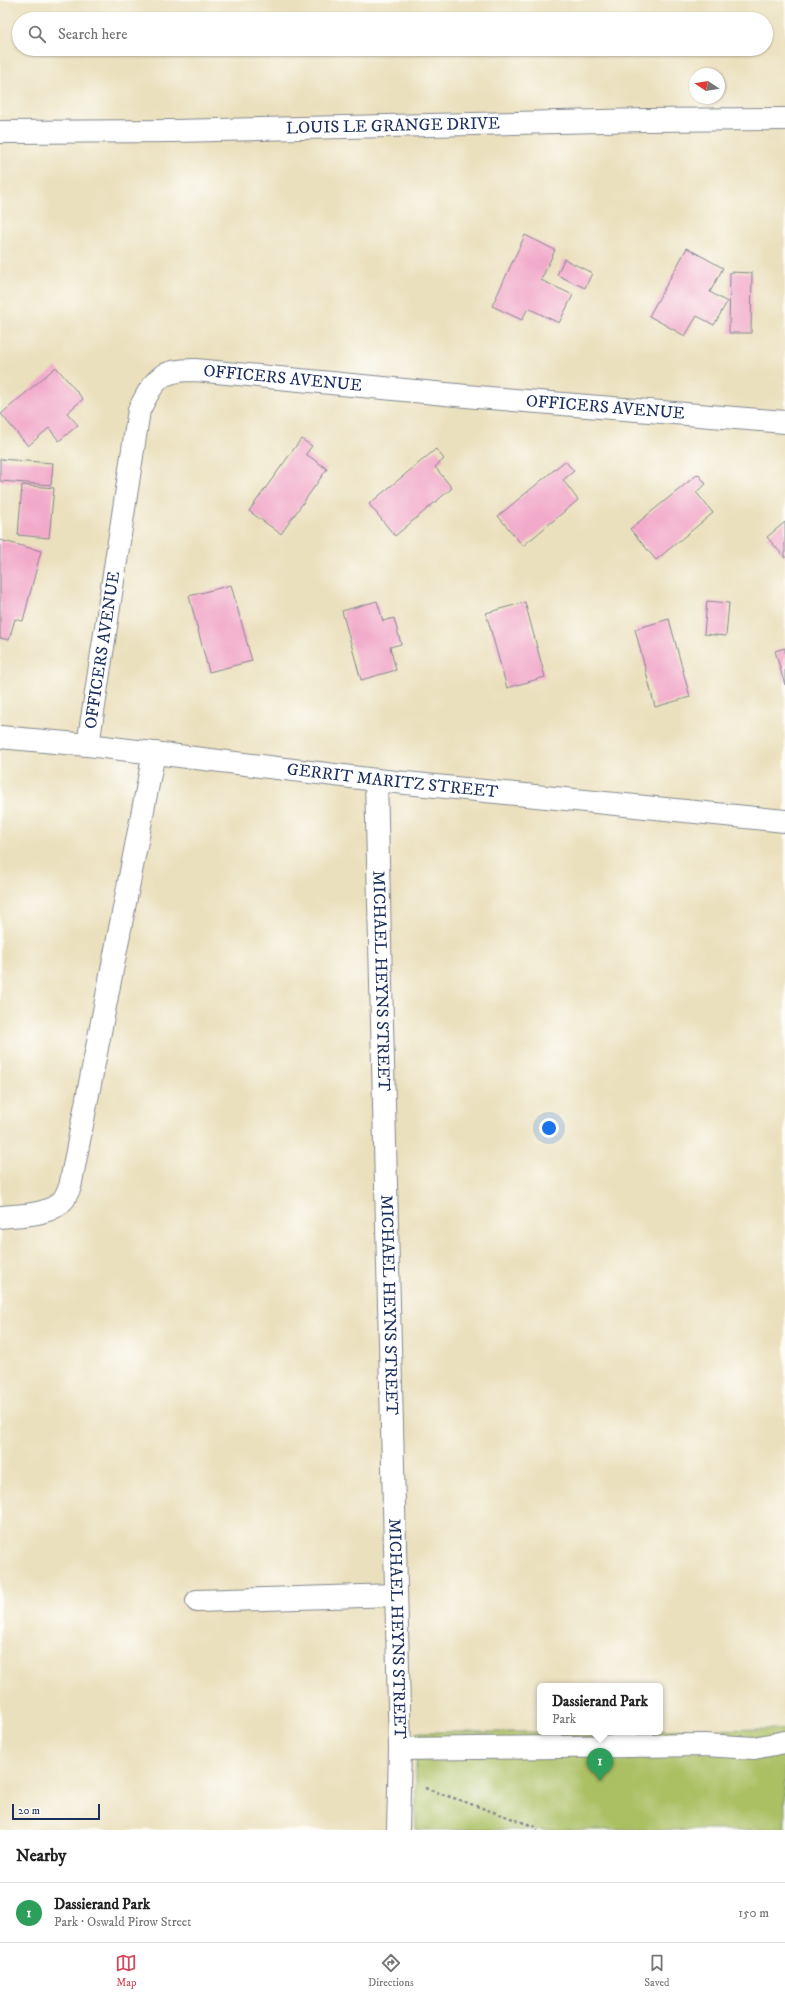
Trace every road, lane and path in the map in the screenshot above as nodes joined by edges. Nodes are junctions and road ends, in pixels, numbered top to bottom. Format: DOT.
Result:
graph roads {
  1 [pos="785,119"];
  2 [pos="0,132"];
  3 [pos="785,422"];
  4 [pos="0,737"];
  5 [pos="88,745"];
  6 [pos="154,753"];
  7 [pos="376,780"];
  8 [pos="785,821"];
  9 [pos="0,1216"];
  10 [pos="396,1595"];
  11 [pos="196,1601"];
  12 [pos="785,1742"];
  13 [pos="400,1749"];
  14 [pos="398,1778"];
  15 [pos="398,1830"];
  16 [pos="538,1830"];
  1 -- 2 [label="street, LOUIS LE GRANGE DRIVE"];
  3 -- 5 [label="street, OFFICERS AVENUE"];
  4 -- 5 [label="street, GERRIT MARITZ STREET"];
  5 -- 6 [label="street, GERRIT MARITZ STREET"];
  6 -- 7 [label="street, GERRIT MARITZ STREET"];
  6 -- 9 [label="street"];
  7 -- 8 [label="street, GERRIT MARITZ STREET"];
  7 -- 10 [label="street, MICHAEL HEYNS STREET"];
  10 -- 11 [label="street"];
  10 -- 13 [label="street, MICHAEL HEYNS STREET"];
  12 -- 13 [label="street"];
  13 -- 14 [label="street, MICHAEL HEYNS STREET"];
  14 -- 15 [label="street, MICHAEL HEYNS STREET"];
  14 -- 16 [label="path"];
}
